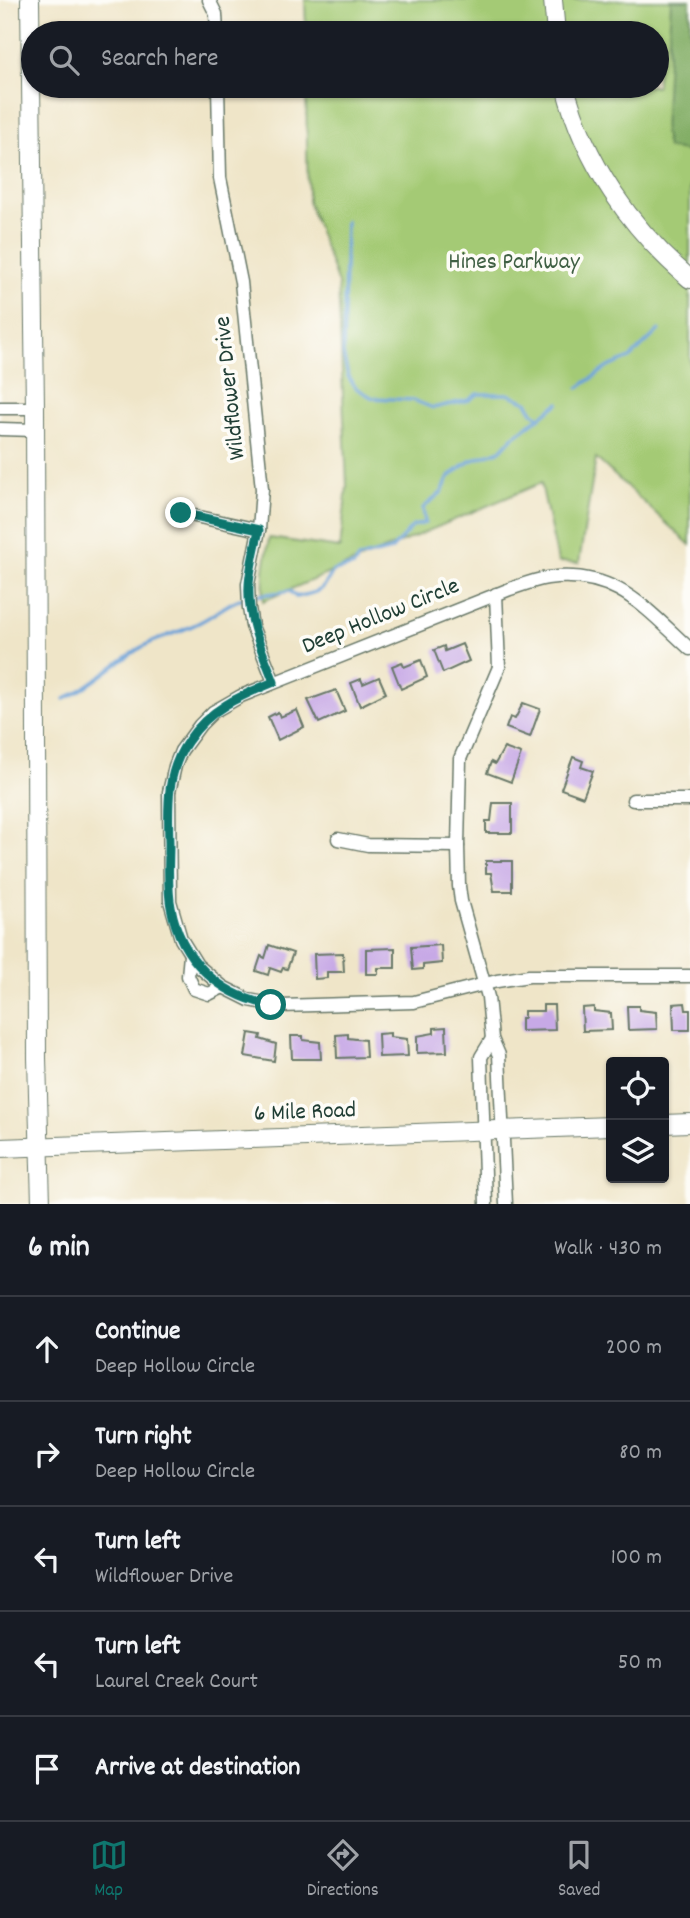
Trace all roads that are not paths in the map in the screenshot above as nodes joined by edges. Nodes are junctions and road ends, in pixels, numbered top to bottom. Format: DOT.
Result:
graph roads {
  1 [pos="30,0"];
  2 [pos="209,0"];
  3 [pos="553,0"];
  4 [pos="30,21"];
  5 [pos="216,21"];
  6 [pos="555,21"];
  7 [pos="31,98"];
  8 [pos="218,98"];
  9 [pos="569,98"];
  10 [pos="690,279"];
  11 [pos="0,408"];
  12 [pos="35,408"];
  13 [pos="0,429"];
  14 [pos="35,430"];
  15 [pos="181,513"];
  16 [pos="259,530"];
  17 [pos="496,594"];
  18 [pos="688,645"];
  19 [pos="274,682"];
  20 [pos="633,800"];
  21 [pos="690,800"];
  22 [pos="338,839"];
  23 [pos="458,846"];
  24 [pos="190,955"];
  25 [pos="690,976"];
  26 [pos="485,985"];
  27 [pos="223,988"];
  28 [pos="492,1039"];
  29 [pos="690,1123"];
  30 [pos="669,1124"];
  31 [pos="606,1126"];
  32 [pos="502,1130"];
  33 [pos="483,1131"];
  34 [pos="40,1146"];
  35 [pos="0,1148"];
  36 [pos="41,1204"];
  37 [pos="486,1204"];
  38 [pos="506,1204"];
  1 -- 4 [label="main road"];
  2 -- 5 [label="street"];
  3 -- 6 [label="main road"];
  7 -- 12 [label="main road"];
  8 -- 16 [label="street, Wildflower Drive"];
  9 -- 10 [label="main road"];
  11 -- 12 [label="street"];
  12 -- 14 [label="main road"];
  13 -- 14 [label="street"];
  14 -- 34 [label="main road"];
  15 -- 16 [label="street"];
  16 -- 19 [label="street, Wildflower Drive"];
  17 -- 18 [label="street, Deep Hollow Circle"];
  17 -- 19 [label="street, Deep Hollow Circle"];
  17 -- 23 [label="street"];
  19 -- 24 [label="street, Deep Hollow Circle"];
  20 -- 21 [label="street"];
  22 -- 23 [label="street"];
  23 -- 26 [label="street"];
  24 -- 27 [label="street, Deep Hollow Circle"];
  24 -- 27 [label="street, Deep Hollow Circle"];
  25 -- 26 [label="street, Deep Hollow Circle"];
  26 -- 27 [label="street, Deep Hollow Circle"];
  26 -- 28 [label="street"];
  28 -- 32 [label="street"];
  28 -- 33 [label="street"];
  29 -- 30 [label="main road"];
  31 -- 32 [label="main road, 6 Mile Road"];
  32 -- 33 [label="main road, 6 Mile Road"];
  32 -- 38 [label="street"];
  33 -- 34 [label="main road, 6 Mile Road"];
  33 -- 37 [label="street"];
  34 -- 35 [label="main road, 6 Mile Road"];
  34 -- 36 [label="main road"];
}
